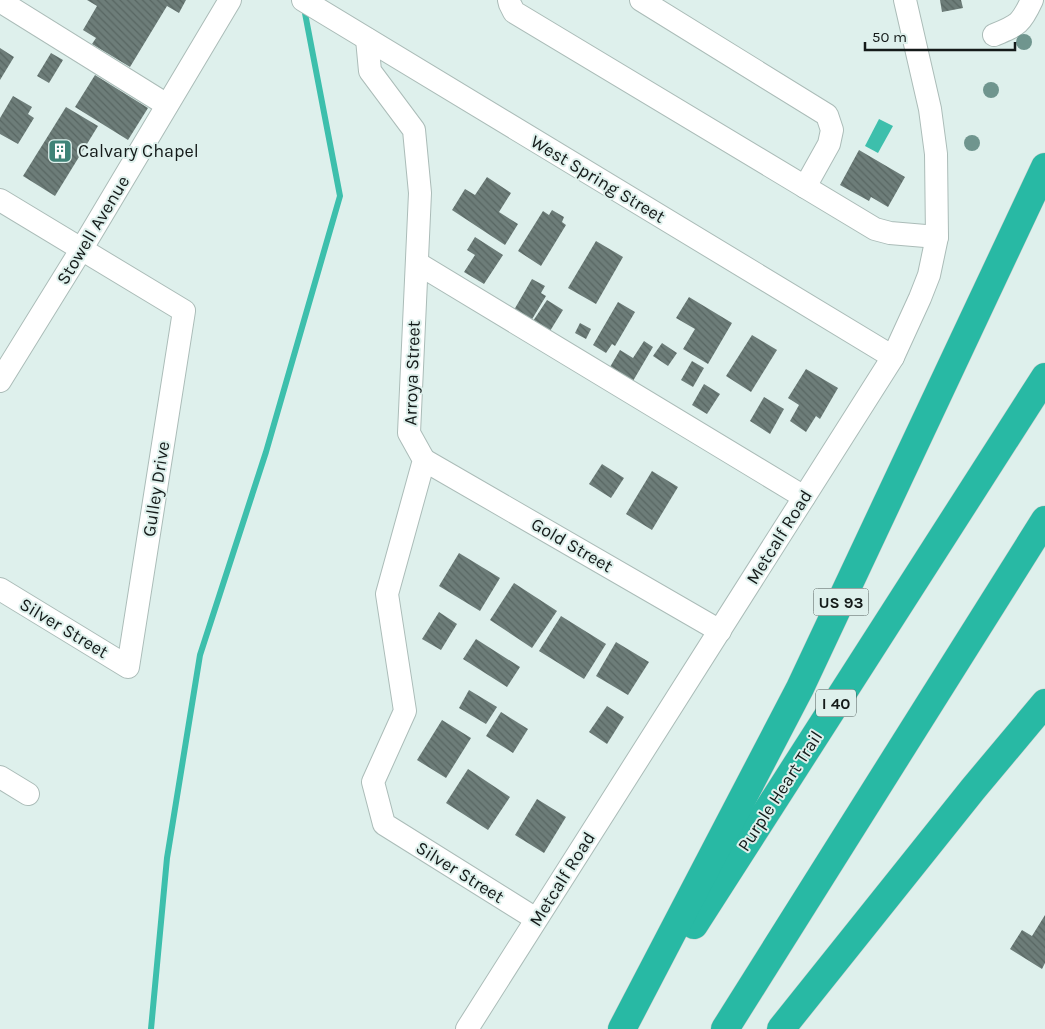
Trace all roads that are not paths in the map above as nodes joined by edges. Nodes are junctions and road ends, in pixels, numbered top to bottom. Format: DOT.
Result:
graph roads {
  1 [pos="230,0"];
  2 [pos="303,0"];
  3 [pos="509,0"];
  4 [pos="641,0"];
  5 [pos="905,0"];
  6 [pos="1032,0"];
  7 [pos="0,1"];
  8 [pos="994,35"];
  9 [pos="367,39"];
  10 [pos="167,105"];
  11 [pos="1045,167"];
  12 [pos="806,186"];
  13 [pos="0,200"];
  14 [pos="937,237"];
  15 [pos="81,250"];
  16 [pos="417,263"];
  17 [pos="893,357"];
  18 [pos="1045,377"];
  19 [pos="0,381"];
  20 [pos="424,460"];
  21 [pos="804,497"];
  22 [pos="1045,520"];
  23 [pos="0,589"];
  24 [pos="720,630"];
  25 [pos="128,667"];
  26 [pos="1045,703"];
  27 [pos="0,777"];
  28 [pos="28,794"];
  29 [pos="536,920"];
  30 [pos="467,1029"];
  31 [pos="622,1029"];
  32 [pos="628,1029"];
  33 [pos="725,1029"];
  34 [pos="780,1029"];
  1 -- 10 [label="street, Stowell Avenue"];
  2 -- 9 [label="street, West Spring Street"];
  3 -- 12 [label="street"];
  4 -- 12 [label="street"];
  5 -- 14 [label="street, Metcalf Road"];
  6 -- 8 [label="street"];
  7 -- 10 [label="street"];
  9 -- 16 [label="street, Arroya Street"];
  9 -- 17 [label="street, West Spring Street"];
  10 -- 15 [label="street, Stowell Avenue"];
  11 -- 31 [label="highway, US 93"];
  12 -- 14 [label="street"];
  13 -- 15 [label="street"];
  14 -- 17 [label="street, Metcalf Road"];
  15 -- 19 [label="street, Stowell Avenue"];
  15 -- 25 [label="street, Gulley Drive"];
  16 -- 20 [label="street, Arroya Street"];
  16 -- 21 [label="street"];
  17 -- 21 [label="street, Metcalf Road"];
  18 -- 32 [label="highway, Purple Heart Trail / I 40"];
  20 -- 24 [label="street, Gold Street"];
  20 -- 29 [label="street, Silver Street"];
  21 -- 24 [label="street, Metcalf Road"];
  22 -- 33 [label="highway"];
  23 -- 25 [label="street, Silver Street"];
  24 -- 29 [label="street, Metcalf Road"];
  26 -- 34 [label="highway"];
  27 -- 28 [label="street"];
  29 -- 30 [label="street, Metcalf Road"];
}
